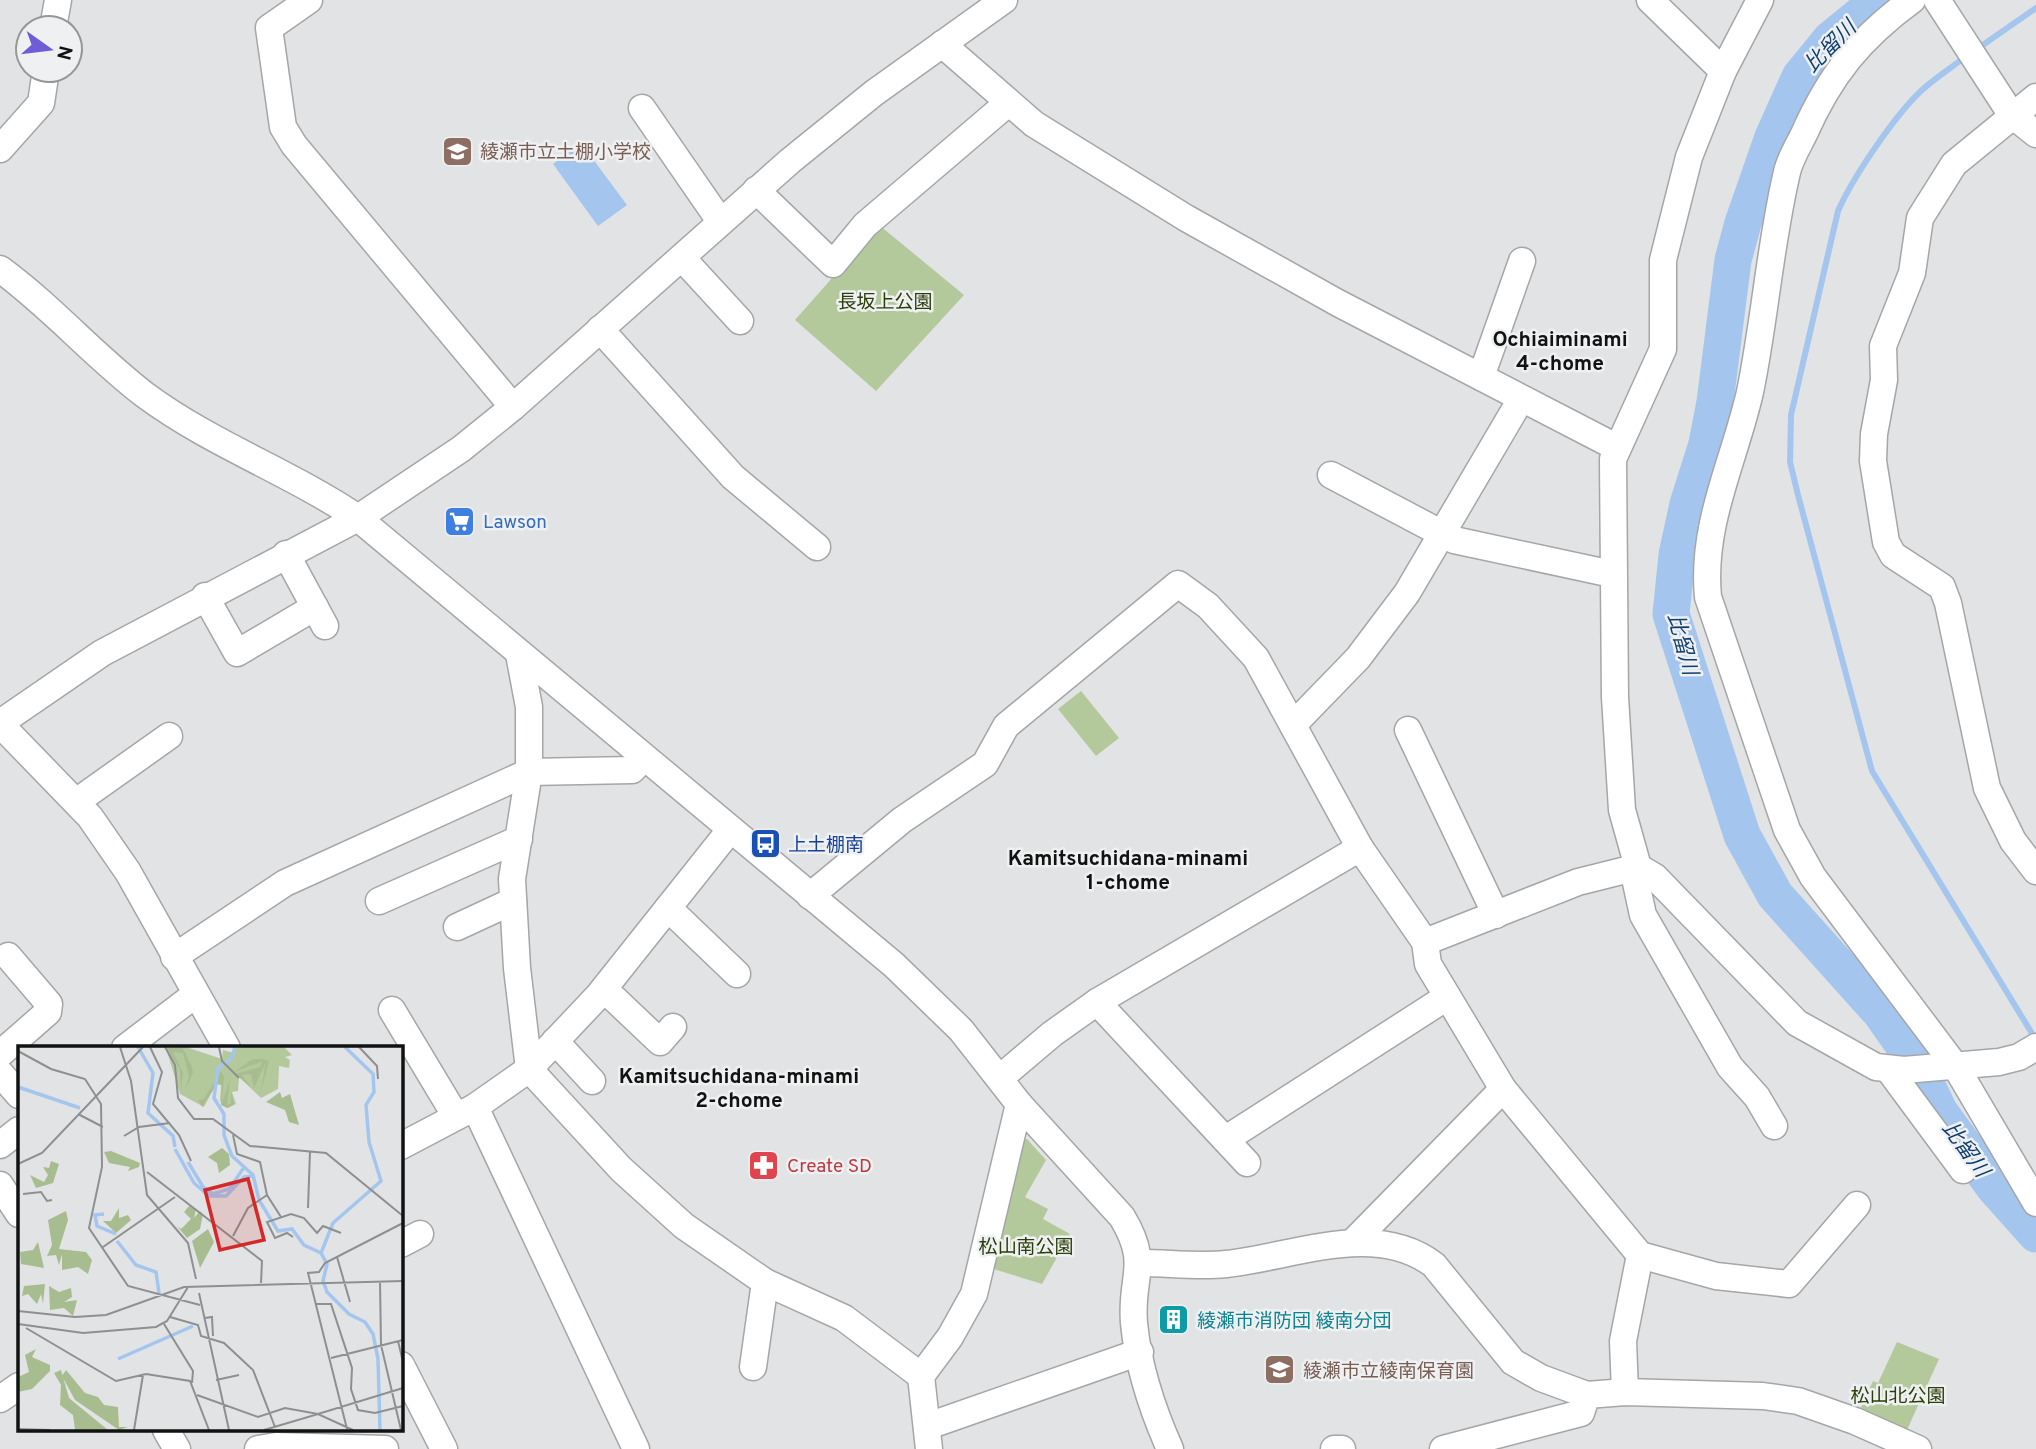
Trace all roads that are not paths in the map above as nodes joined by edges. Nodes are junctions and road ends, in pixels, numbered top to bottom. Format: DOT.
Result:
graph roads {
  1 [pos="309,0"];
  2 [pos="1004,0"];
  3 [pos="1650,0"];
  4 [pos="1760,0"];
  5 [pos="1912,0"];
  6 [pos="1937,0"];
  7 [pos="942,44"];
  8 [pos="1723,71"];
  9 [pos="44,84"];
  10 [pos="2036,97"];
  11 [pos="1008,103"];
  12 [pos="642,108"];
  13 [pos="2011,114"];
  14 [pos="2036,134"];
  15 [pos="0,149"];
  16 [pos="756,190"];
  17 [pos="720,221"];
  18 [pos="682,258"];
  19 [pos="1522,261"];
  20 [pos="0,269"];
  21 [pos="740,321"];
  22 [pos="600,329"];
  23 [pos="1481,377"];
  24 [pos="1521,399"];
  25 [pos="513,407"];
  26 [pos="1616,447"];
  27 [pos="1331,475"];
  28 [pos="358,518"];
  29 [pos="1441,534"];
  30 [pos="817,547"];
  31 [pos="286,554"];
  32 [pos="1612,574"];
  33 [pos="205,596"];
  34 [pos="519,654"];
  35 [pos="0,724"];
  36 [pos="1293,725"];
  37 [pos="1408,730"];
  38 [pos="169,736"];
  39 [pos="644,758"];
  40 [pos="529,772"];
  41 [pos="76,802"];
  42 [pos="730,830"];
  43 [pos="519,839"];
  44 [pos="1360,848"];
  45 [pos="1636,868"];
  46 [pos="2036,871"];
  47 [pos="810,896"];
  48 [pos="379,901"];
  49 [pos="513,901"];
  50 [pos="668,908"];
  51 [pos="1496,915"];
  52 [pos="457,927"];
  53 [pos="1425,942"];
  54 [pos="8,956"];
  55 [pos="174,957"];
  56 [pos="737,974"];
  57 [pos="604,989"];
  58 [pos="196,994"];
  59 [pos="1447,997"];
  60 [pos="1097,1002"];
  61 [pos="392,1010"];
  62 [pos="555,1041"];
  63 [pos="661,1042"];
  64 [pos="128,1046"];
  65 [pos="226,1046"];
  66 [pos="2036,1046"];
  67 [pos="0,1054"];
  68 [pos="1952,1067"];
  69 [pos="529,1069"];
  70 [pos="1896,1070"];
  71 [pos="0,1073"];
  72 [pos="1000,1078"];
  73 [pos="592,1081"];
  74 [pos="1503,1089"];
  75 [pos="18,1094"];
  76 [pos="1019,1104"];
  77 [pos="465,1111"];
  78 [pos="1774,1126"];
  79 [pos="18,1131"];
  80 [pos="1226,1139"];
  81 [pos="0,1145"];
  82 [pos="402,1145"];
  83 [pos="1247,1163"];
  84 [pos="1963,1170"];
  85 [pos="0,1185"];
  86 [pos="2036,1203"];
  87 [pos="1857,1205"];
  88 [pos="18,1212"];
  89 [pos="1352,1243"];
  90 [pos="1640,1255"];
  91 [pos="1140,1264"];
  92 [pos="765,1282"];
  93 [pos="1140,1352"];
  94 [pos="753,1367"];
  95 [pos="402,1368"];
  96 [pos="921,1376"];
  97 [pos="1625,1392"];
  98 [pos="1587,1395"];
  99 [pos="167,1432"];
  100 [pos="928,1438"];
  101 [pos="273,1444"];
  102 [pos="177,1449"];
  103 [pos="372,1449"];
  104 [pos="385,1449"];
  105 [pos="428,1449"];
  106 [pos="444,1449"];
  107 [pos="636,1449"];
  108 [pos="1170,1449"];
  109 [pos="1334,1449"];
  110 [pos="1342,1449"];
  111 [pos="1443,1449"];
  112 [pos="1918,1449"];
  1 -- 25 [label="street"];
  2 -- 7 [label="street"];
  3 -- 8 [label="street"];
  4 -- 8 [label="street"];
  5 -- 68 [label="street"];
  6 -- 13 [label="street"];
  7 -- 11 [label="street"];
  7 -- 16 [label="street"];
  8 -- 26 [label="street"];
  9 -- 15 [label="street"];
  10 -- 13 [label="street"];
  11 -- 16 [label="street"];
  11 -- 23 [label="street"];
  12 -- 17 [label="street"];
  13 -- 14 [label="street"];
  13 -- 46 [label="street"];
  16 -- 17 [label="street"];
  17 -- 18 [label="street"];
  18 -- 21 [label="street"];
  18 -- 22 [label="street"];
  19 -- 23 [label="street"];
  20 -- 28 [label="street"];
  22 -- 25 [label="street"];
  22 -- 30 [label="street"];
  23 -- 24 [label="street"];
  24 -- 26 [label="street"];
  24 -- 29 [label="street"];
  25 -- 28 [label="street"];
  26 -- 32 [label="street"];
  27 -- 29 [label="street"];
  28 -- 31 [label="street"];
  28 -- 34 [label="street"];
  29 -- 32 [label="street"];
  29 -- 36 [label="street"];
  31 -- 33 [label="street"];
  31 -- 33 [label="street"];
  32 -- 45 [label="street"];
  33 -- 35 [label="street"];
  34 -- 39 [label="street"];
  34 -- 40 [label="street"];
  35 -- 41 [label="street"];
  36 -- 44 [label="street"];
  36 -- 47 [label="street"];
  37 -- 51 [label="street"];
  38 -- 41 [label="street"];
  39 -- 40 [label="street"];
  39 -- 42 [label="street"];
  40 -- 43 [label="street"];
  40 -- 55 [label="street"];
  41 -- 55 [label="street"];
  42 -- 47 [label="street"];
  42 -- 50 [label="street"];
  43 -- 48 [label="street"];
  43 -- 49 [label="street"];
  44 -- 53 [label="street"];
  44 -- 60 [label="street"];
  45 -- 51 [label="street"];
  45 -- 70 [label="street"];
  45 -- 78 [label="street"];
  47 -- 72 [label="street"];
  49 -- 52 [label="street"];
  49 -- 69 [label="street"];
  50 -- 56 [label="street"];
  50 -- 57 [label="street"];
  51 -- 53 [label="street"];
  53 -- 59 [label="street"];
  54 -- 67 [label="street"];
  55 -- 58 [label="street"];
  57 -- 62 [label="street"];
  57 -- 63 [label="street"];
  58 -- 64 [label="street"];
  58 -- 65 [label="street"];
  59 -- 74 [label="street"];
  59 -- 80 [label="street"];
  60 -- 72 [label="street"];
  60 -- 80 [label="street"];
  61 -- 77 [label="street"];
  62 -- 69 [label="street"];
  62 -- 73 [label="street"];
  66 -- 68 [label="street"];
  68 -- 70 [label="street"];
  68 -- 86 [label="street"];
  69 -- 77 [label="street"];
  69 -- 92 [label="street"];
  70 -- 84 [label="street"];
  71 -- 75 [label="street"];
  72 -- 76 [label="street"];
  74 -- 89 [label="street"];
  74 -- 90 [label="street"];
  76 -- 91 [label="street"];
  76 -- 96 [label="street"];
  77 -- 82 [label="street"];
  77 -- 107 [label="street"];
  79 -- 81 [label="street"];
  80 -- 83 [label="street"];
  85 -- 88 [label="street"];
  87 -- 90 [label="street"];
  89 -- 91 [label="street"];
  89 -- 98 [label="street"];
  90 -- 97 [label="street"];
  91 -- 93 [label="street"];
  92 -- 94 [label="street"];
  92 -- 96 [label="street"];
  93 -- 100 [label="street"];
  93 -- 108 [label="street"];
  95 -- 106 [label="street"];
  96 -- 100 [label="street"];
  97 -- 98 [label="street"];
  97 -- 112 [label="street"];
  98 -- 111 [label="street"];
  99 -- 102 [label="street"];
  101 -- 103 [label="street"];
  103 -- 104 [label="street"];
  105 -- 106 [label="street"];
  109 -- 110 [label="street"];
}
